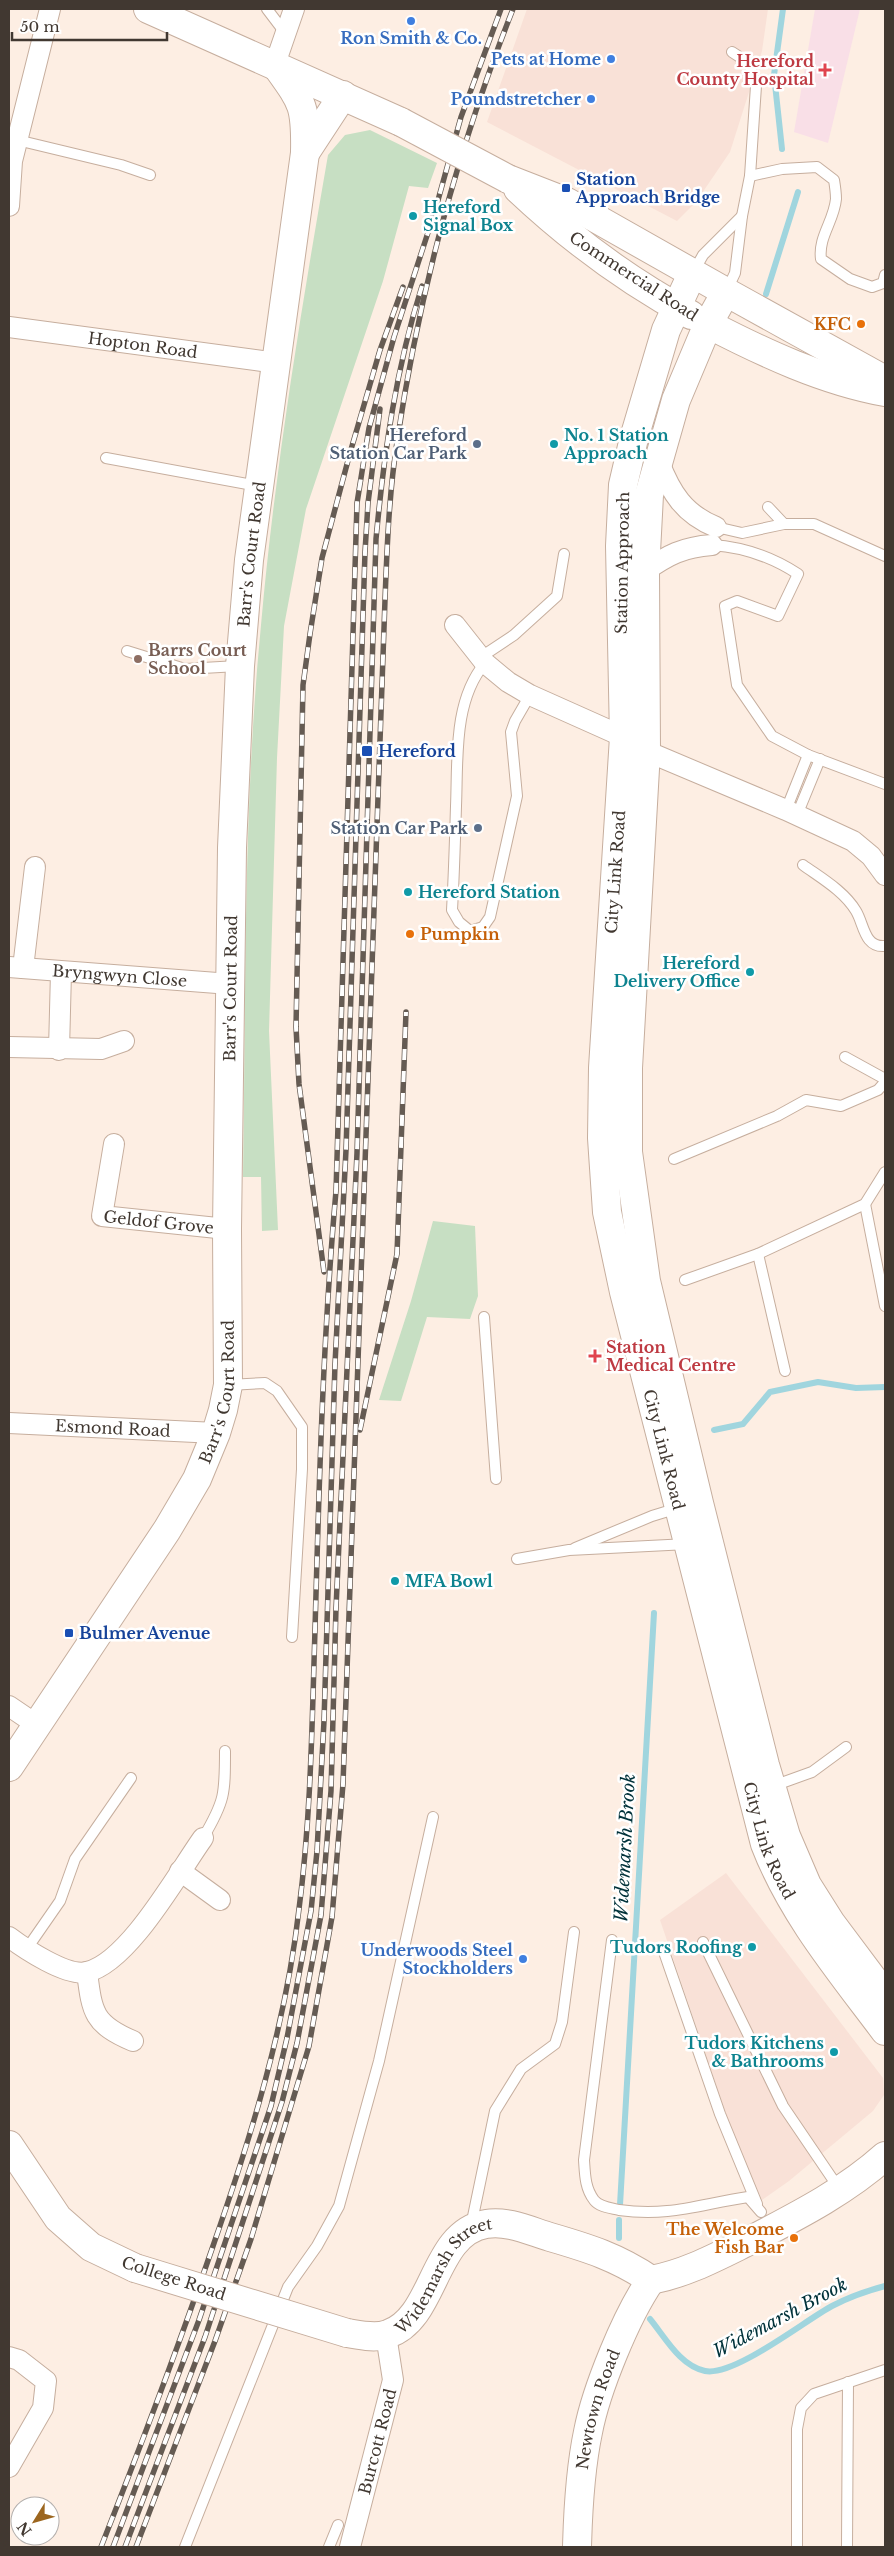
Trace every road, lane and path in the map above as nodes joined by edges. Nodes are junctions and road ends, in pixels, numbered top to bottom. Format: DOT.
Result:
graph roads {
  1 [pos="50,9"];
  2 [pos="148,9"];
  3 [pos="267,9"];
  4 [pos="294,9"];
  5 [pos="286,34"];
  6 [pos="732,52"];
  7 [pos="275,64"];
  8 [pos="343,95"];
  9 [pos="17,140"];
  10 [pos="305,153"];
  11 [pos="11,160"];
  12 [pos="150,176"];
  13 [pos="750,176"];
  14 [pos="508,179"];
  15 [pos="9,206"];
  16 [pos="742,216"];
  17 [pos="692,274"];
  18 [pos="885,275"];
  19 [pos="726,292"];
  20 [pos="675,306"];
  21 [pos="708,324"];
  22 [pos="9,327"];
  23 [pos="277,363"];
  24 [pos="885,380"];
  25 [pos="885,392"];
  26 [pos="106,458"];
  27 [pos="659,462"];
  28 [pos="259,486"];
  29 [pos="768,507"];
  30 [pos="784,524"];
  31 [pos="714,536"];
  32 [pos="564,554"];
  33 [pos="885,556"];
  34 [pos="645,571"];
  35 [pos="455,625"];
  36 [pos="127,651"];
  37 [pos="483,660"];
  38 [pos="240,666"];
  39 [pos="530,695"];
  40 [pos="635,744"];
  41 [pos="808,755"];
  42 [pos="820,759"];
  43 [pos="885,784"];
  44 [pos="792,812"];
  45 [pos="878,854"];
  46 [pos="803,865"];
  47 [pos="35,867"];
  48 [pos="885,875"];
  49 [pos="885,946"];
  50 [pos="16,968"];
  51 [pos="62,972"];
  52 [pos="230,984"];
  53 [pos="124,1041"];
  54 [pos="9,1047"];
  55 [pos="59,1050"];
  56 [pos="845,1057"];
  57 [pos="885,1080"];
  58 [pos="114,1144"];
  59 [pos="674,1159"];
  60 [pos="885,1172"];
  61 [pos="865,1204"];
  62 [pos="227,1229"];
  63 [pos="758,1254"];
  64 [pos="685,1280"];
  65 [pos="885,1306"];
  66 [pos="484,1317"];
  67 [pos="785,1371"];
  68 [pos="228,1385"];
  69 [pos="9,1423"];
  70 [pos="216,1433"];
  71 [pos="496,1479"];
  72 [pos="689,1506"];
  73 [pos="698,1542"];
  74 [pos="569,1550"];
  75 [pos="517,1559"];
  76 [pos="292,1637"];
  77 [pos="9,1706"];
  78 [pos="37,1725"];
  79 [pos="846,1747"];
  80 [pos="224,1751"];
  81 [pos="9,1767"];
  82 [pos="131,1778"];
  83 [pos="771,1787"];
  84 [pos="433,1817"];
  85 [pos="203,1838"];
  86 [pos="180,1871"];
  87 [pos="220,1900"];
  88 [pos="574,1932"];
  89 [pos="9,1937"];
  90 [pos="612,1940"];
  91 [pos="703,1942"];
  92 [pos="663,1949"];
  93 [pos="26,1950"];
  94 [pos="87,1972"];
  95 [pos="885,1995"];
  96 [pos="885,2031"];
  97 [pos="133,2041"];
  98 [pos="9,2145"];
  99 [pos="885,2156"];
  100 [pos="840,2191"];
  101 [pos="765,2221"];
  102 [pos="470,2229"];
  103 [pos="651,2280"];
  104 [pos="386,2335"];
  105 [pos="9,2357"];
  106 [pos="885,2370"];
  107 [pos="848,2382"];
  108 [pos="9,2467"];
  109 [pos="338,2525"];
  110 [pos="185,2547"];
  111 [pos="329,2547"];
  112 [pos="350,2547"];
  113 [pos="576,2547"];
  114 [pos="797,2547"];
  115 [pos="847,2547"];
  1 -- 9 [label="street"];
  2 -- 7 [label="main road, Commercial Road"];
  3 -- 5 [label="lane"];
  4 -- 5 [label="street"];
  5 -- 7 [label="street"];
  6 -- 13 [label="lane"];
  7 -- 8 [label="main road, Commercial Road"];
  7 -- 10 [label="main road, Barr's Court Road"];
  8 -- 10 [label="main road, Barr's Court Road"];
  8 -- 14 [label="main road, Commercial Road, bridge"];
  9 -- 11 [label="street"];
  9 -- 12 [label="lane"];
  10 -- 23 [label="main road, Barr's Court Road"];
  11 -- 15 [label="street"];
  13 -- 16 [label="lane"];
  13 -- 18 [label="lane"];
  14 -- 17 [label="main road, Commercial Road"];
  14 -- 20 [label="main road, Commercial Road"];
  16 -- 17 [label="lane"];
  16 -- 19 [label="lane"];
  17 -- 19 [label="main road, Commercial Road"];
  17 -- 20 [label="main road, Station Approach"];
  19 -- 21 [label="main road, Station Approach"];
  19 -- 24 [label="main road, Commercial Road"];
  20 -- 21 [label="main road, Commercial Road"];
  20 -- 40 [label="main road, Station Approach"];
  21 -- 25 [label="main road, Commercial Road"];
  21 -- 27 [label="main road, Station Approach"];
  22 -- 23 [label="street, Hopton Road"];
  23 -- 28 [label="main road, Barr's Court Road"];
  26 -- 28 [label="lane"];
  27 -- 31 [label="street"];
  27 -- 34 [label="main road, Station Approach"];
  28 -- 38 [label="main road, Barr's Court Road"];
  29 -- 30 [label="lane"];
  30 -- 31 [label="lane"];
  30 -- 33 [label="lane"];
  31 -- 34 [label="street"];
  31 -- 41 [label="lane"];
  32 -- 37 [label="lane"];
  34 -- 40 [label="main road, Station Approach"];
  35 -- 37 [label="street"];
  36 -- 38 [label="lane"];
  37 -- 39 [label="street"];
  37 -- 39 [label="lane"];
  38 -- 52 [label="main road, Barr's Court Road"];
  39 -- 40 [label="street"];
  40 -- 44 [label="street"];
  40 -- 72 [label="main road, City Link Road"];
  41 -- 42 [label="lane"];
  41 -- 44 [label="lane"];
  42 -- 43 [label="lane"];
  42 -- 44 [label="lane"];
  44 -- 45 [label="street"];
  45 -- 48 [label="street"];
  46 -- 49 [label="lane"];
  47 -- 50 [label="street"];
  50 -- 51 [label="street, Bryngwyn Close"];
  51 -- 52 [label="street, Bryngwyn Close"];
  51 -- 55 [label="street"];
  52 -- 62 [label="main road, Barr's Court Road"];
  53 -- 55 [label="street"];
  54 -- 55 [label="street"];
  56 -- 57 [label="lane"];
  57 -- 59 [label="lane"];
  58 -- 62 [label="street, Geldof Grove"];
  60 -- 61 [label="lane"];
  61 -- 63 [label="lane"];
  61 -- 65 [label="lane"];
  62 -- 68 [label="main road, Barr's Court Road"];
  63 -- 64 [label="lane"];
  63 -- 67 [label="lane"];
  66 -- 71 [label="lane"];
  68 -- 70 [label="main road, Barr's Court Road"];
  68 -- 76 [label="lane"];
  69 -- 70 [label="street, Esmond Road"];
  70 -- 78 [label="main road, Barr's Court Road"];
  72 -- 73 [label="main road, City Link Road"];
  72 -- 74 [label="lane"];
  73 -- 74 [label="lane"];
  73 -- 83 [label="main road, City Link Road"];
  73 -- 96 [label="main road, City Link Road"];
  74 -- 75 [label="lane"];
  77 -- 78 [label="street"];
  78 -- 81 [label="main road, Barr's Court Road"];
  79 -- 83 [label="lane"];
  80 -- 85 [label="lane"];
  82 -- 93 [label="lane"];
  83 -- 95 [label="main road, City Link Road"];
  84 -- 110 [label="lane"];
  85 -- 86 [label="street"];
  86 -- 87 [label="street"];
  86 -- 94 [label="street"];
  88 -- 102 [label="lane"];
  89 -- 93 [label="street"];
  90 -- 101 [label="lane"];
  91 -- 100 [label="lane"];
  92 -- 101 [label="lane"];
  93 -- 94 [label="street"];
  94 -- 97 [label="street"];
  98 -- 104 [label="main road, College Road, bridge"];
  99 -- 100 [label="main road"];
  100 -- 101 [label="main road"];
  101 -- 103 [label="main road"];
  102 -- 103 [label="main road, Widemarsh Street"];
  102 -- 104 [label="main road, Widemarsh Street"];
  103 -- 113 [label="main road, Newtown Road"];
  104 -- 112 [label="street, Burcott Road"];
  105 -- 108 [label="street"];
  106 -- 107 [label="lane"];
  107 -- 114 [label="lane"];
  107 -- 115 [label="lane"];
  109 -- 111 [label="lane"];
}
